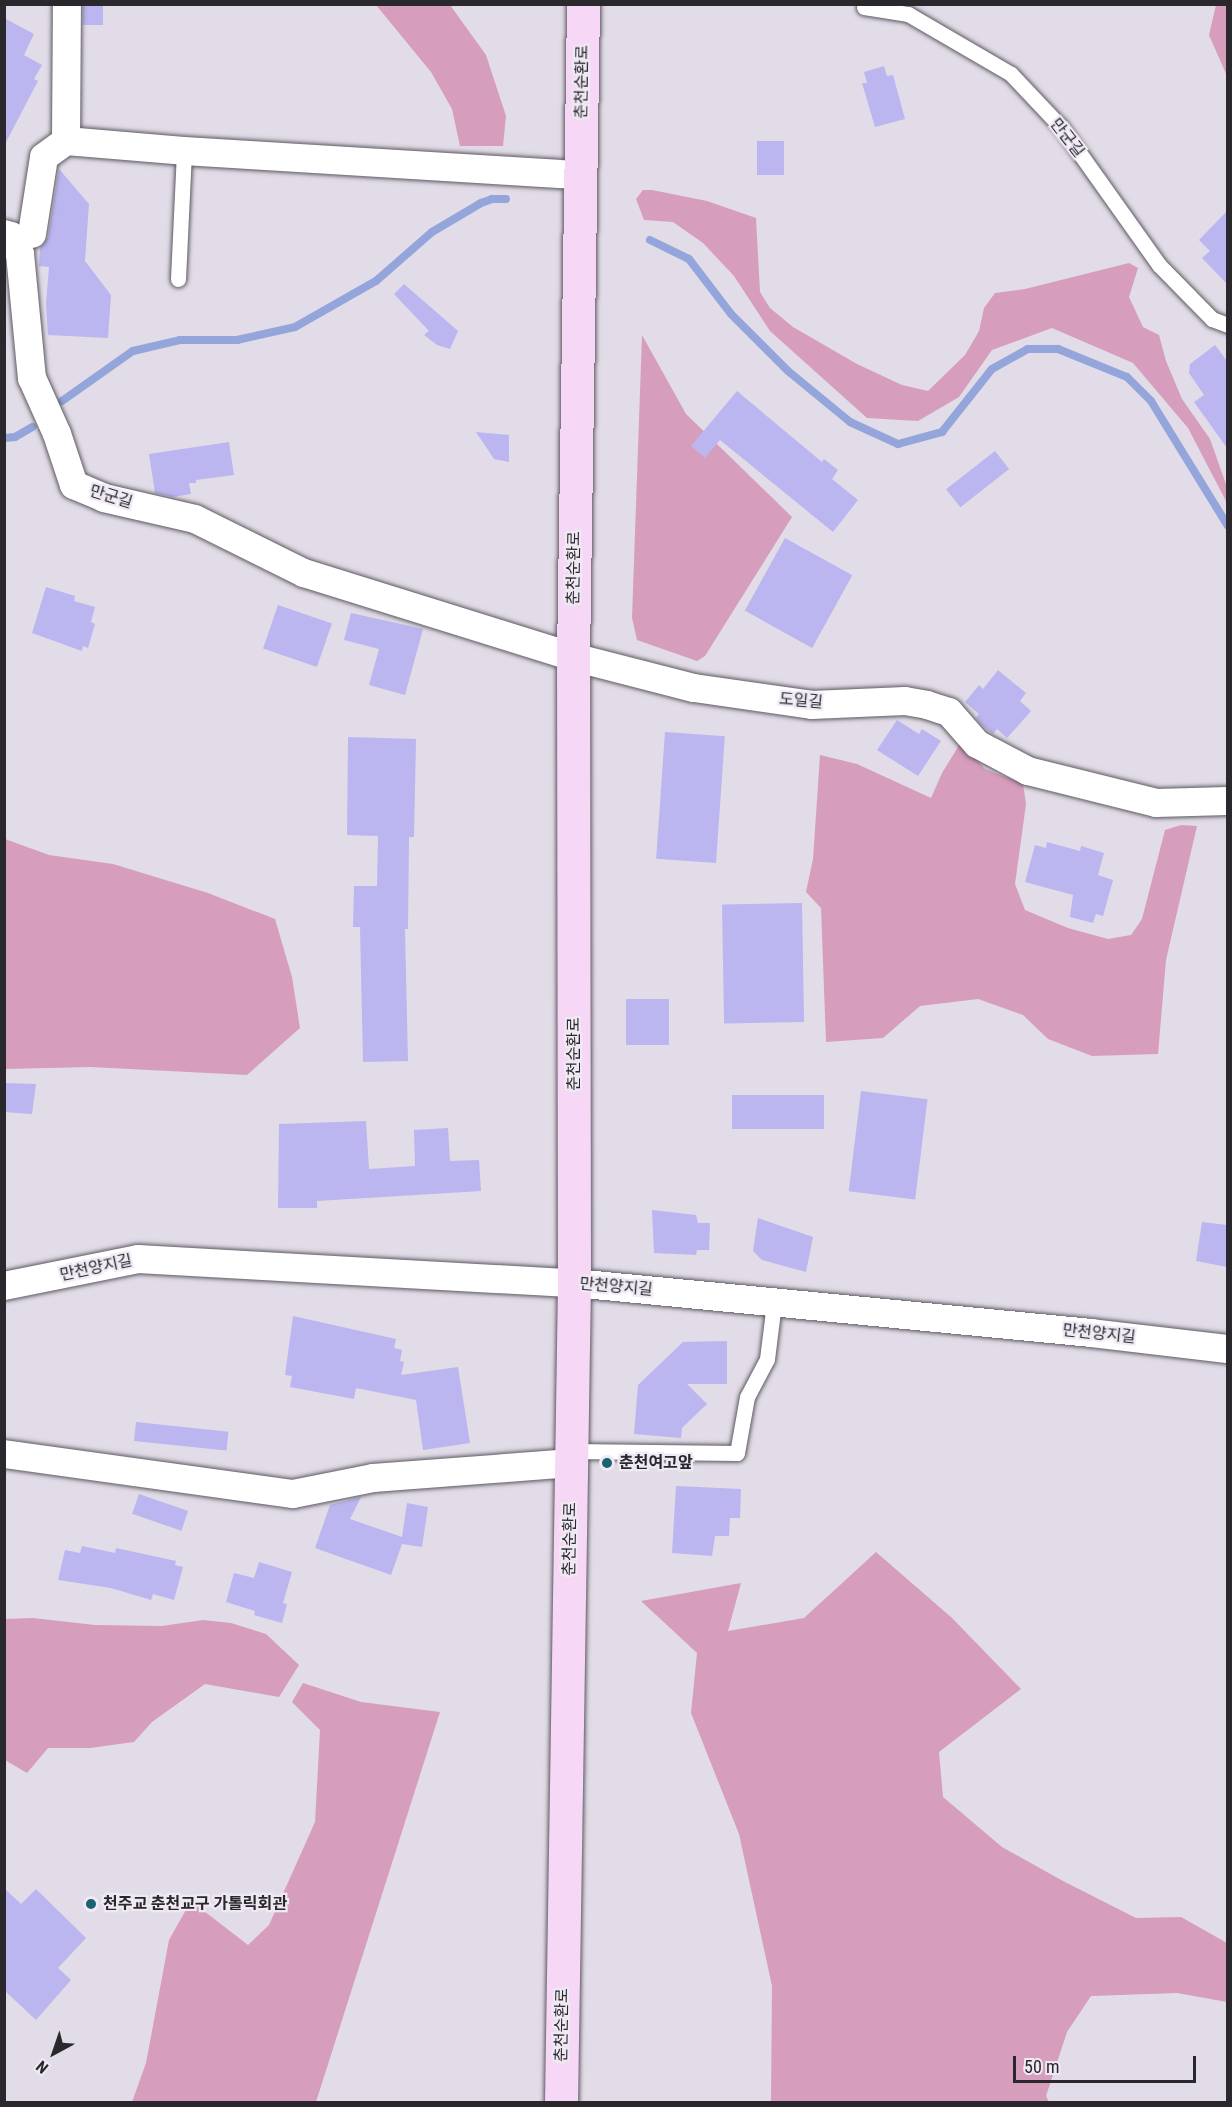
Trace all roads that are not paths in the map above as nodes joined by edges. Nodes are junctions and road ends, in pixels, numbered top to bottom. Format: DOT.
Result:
graph roads {
  1 [pos="67,4"];
  2 [pos="583,4"];
  3 [pos="864,7"];
  4 [pos="66,141"];
  5 [pos="184,151"];
  6 [pos="580,175"];
  7 [pos="18,234"];
  8 [pos="178,279"];
  9 [pos="1227,325"];
  10 [pos="362,591"];
  11 [pos="573,657"];
  12 [pos="1227,801"];
  13 [pos="574,1283"];
  14 [pos="4,1286"];
  15 [pos="774,1303"];
  16 [pos="1227,1349"];
  17 [pos="4,1454"];
  18 [pos="571,1457"];
  19 [pos="561,2103"];
  1 -- 4 [label="street"];
  2 -- 6 [label="street, 춘천순환로"];
  3 -- 9 [label="lane, 만군길"];
  4 -- 5 [label="street"];
  4 -- 7 [label="street"];
  5 -- 6 [label="street"];
  5 -- 8 [label="lane"];
  6 -- 11 [label="street, 춘천순환로"];
  7 -- 10 [label="street, 만군길"];
  10 -- 11 [label="street, 도일길"];
  11 -- 12 [label="street, 도일길"];
  11 -- 13 [label="street, 춘천순환로"];
  13 -- 14 [label="street, 만천양지길"];
  13 -- 15 [label="street, 만천양지길"];
  13 -- 18 [label="street, 춘천순환로"];
  15 -- 16 [label="street, 만천양지길"];
  15 -- 18 [label="lane"];
  17 -- 18 [label="street"];
  18 -- 19 [label="street, 춘천순환로"];
}
